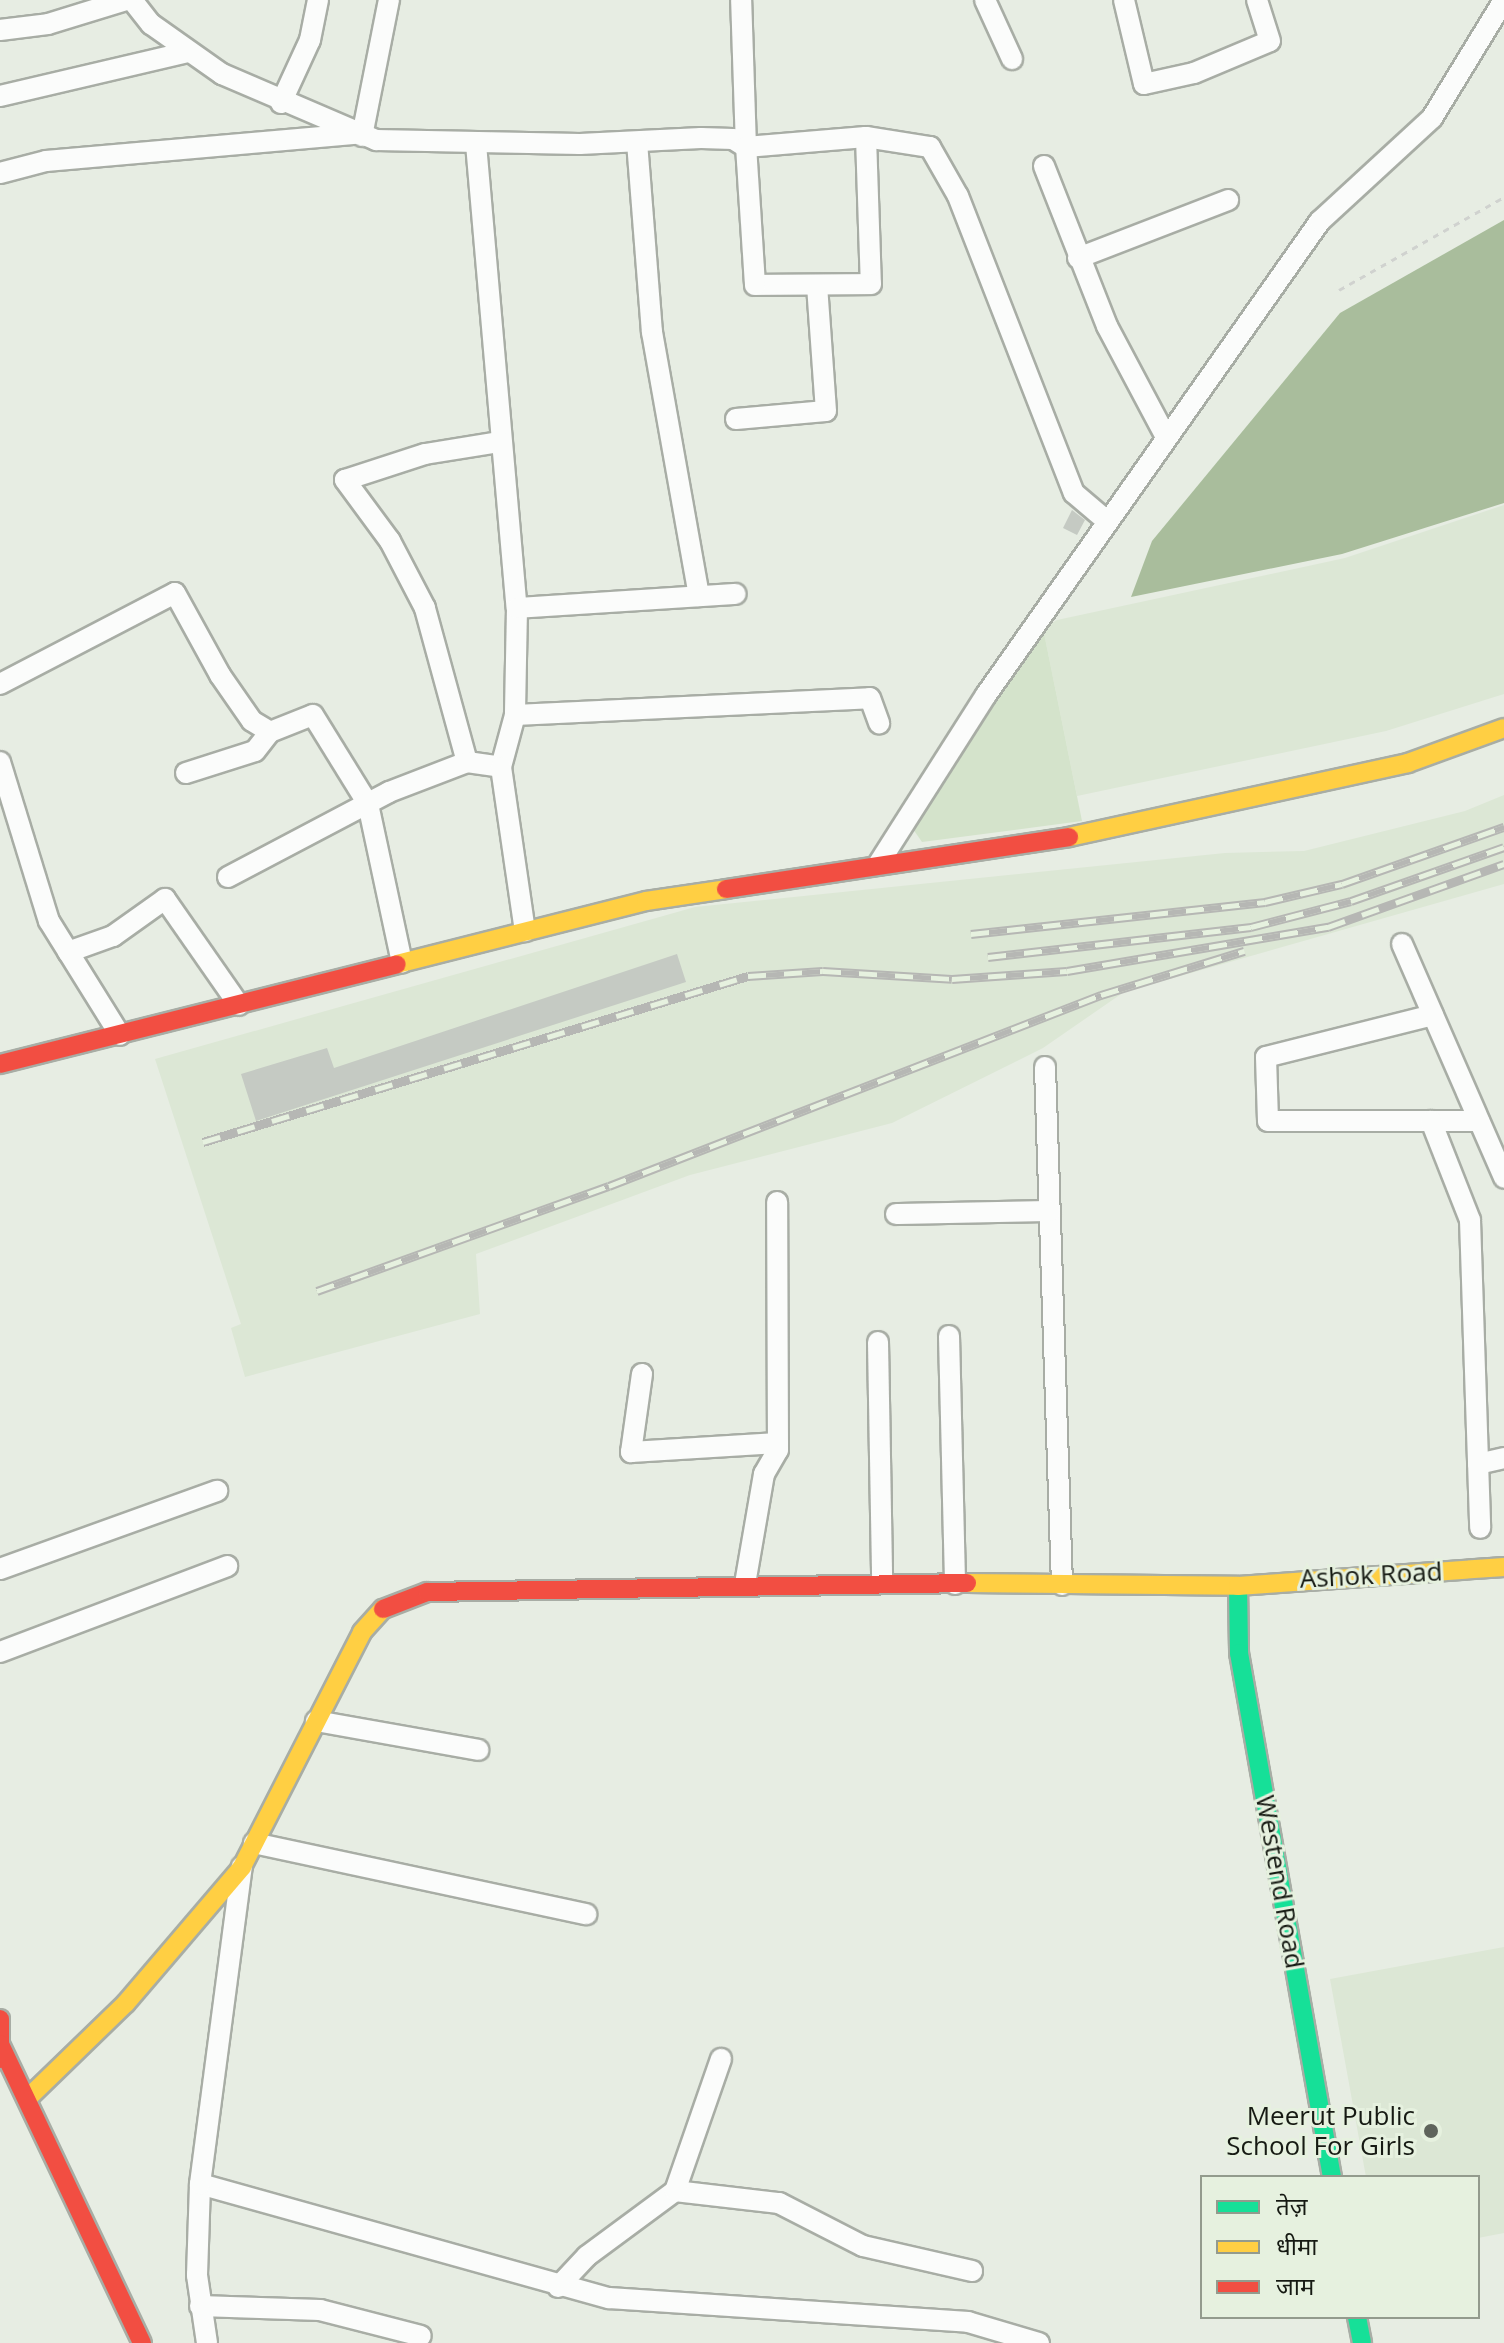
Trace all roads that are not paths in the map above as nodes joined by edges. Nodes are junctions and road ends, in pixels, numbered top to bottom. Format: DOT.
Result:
graph roads {
  1 [pos="129,0"];
  2 [pos="318,0"];
  3 [pos="389,0"];
  4 [pos="741,0"];
  5 [pos="985,0"];
  6 [pos="1124,0"];
  7 [pos="1257,0"];
  8 [pos="1504,0"];
  9 [pos="0,30"];
  10 [pos="188,52"];
  11 [pos="1012,59"];
  12 [pos="0,96"];
  13 [pos="281,103"];
  14 [pos="359,135"];
  15 [pos="866,137"];
  16 [pos="637,142"];
  17 [pos="476,144"];
  18 [pos="746,147"];
  19 [pos="1044,166"];
  20 [pos="0,173"];
  21 [pos="1228,200"];
  22 [pos="1078,258"];
  23 [pos="817,285"];
  24 [pos="736,419"];
  25 [pos="1166,437"];
  26 [pos="500,442"];
  27 [pos="1107,521"];
  28 [pos="736,594"];
  29 [pos="699,596"];
  30 [pos="517,608"];
  31 [pos="0,684"];
  32 [pos="515,715"];
  33 [pos="879,723"];
  34 [pos="1504,728"];
  35 [pos="270,732"];
  36 [pos="0,762"];
  37 [pos="467,762"];
  38 [pos="501,767"];
  39 [pos="186,773"];
  40 [pos="368,804"];
  41 [pos="879,863"];
  42 [pos="228,877"];
  43 [pos="525,931"];
  44 [pos="1402,944"];
  45 [pos="68,952"];
  46 [pos="402,962"];
  47 [pos="239,1005"];
  48 [pos="1433,1015"];
  49 [pos="120,1035"];
  50 [pos="0,1064"];
  51 [pos="1045,1067"];
  52 [pos="1431,1121"];
  53 [pos="1479,1121"];
  54 [pos="1504,1178"];
  55 [pos="777,1202"];
  56 [pos="1050,1211"];
  57 [pos="896,1214"];
  58 [pos="949,1336"];
  59 [pos="878,1342"];
  60 [pos="642,1374"];
  61 [pos="778,1443"];
  62 [pos="1504,1458"];
  63 [pos="1478,1464"];
  64 [pos="217,1491"];
  65 [pos="1480,1528"];
  66 [pos="227,1566"];
  67 [pos="1504,1567"];
  68 [pos="0,1569"];
  69 [pos="882,1583"];
  70 [pos="745,1584"];
  71 [pos="955,1584"];
  72 [pos="1062,1585"];
  73 [pos="1238,1586"];
  74 [pos="0,1652"];
  75 [pos="316,1721"];
  76 [pos="478,1750"];
  77 [pos="254,1843"];
  78 [pos="242,1867"];
  79 [pos="586,1914"];
  80 [pos="0,2019"];
  81 [pos="1,2048"];
  82 [pos="721,2059"];
  83 [pos="28,2098"];
  84 [pos="1332,2175"];
  85 [pos="200,2184"];
  86 [pos="675,2191"];
  87 [pos="972,2271"];
  88 [pos="558,2287"];
  89 [pos="200,2306"];
  90 [pos="1357,2319"];
  91 [pos="421,2336"];
  92 [pos="142,2343"];
  93 [pos="207,2343"];
  94 [pos="1039,2343"];
  95 [pos="1362,2343"];
  1 -- 9 [label="street"];
  1 -- 10 [label="street"];
  2 -- 13 [label="street"];
  3 -- 14 [label="street"];
  4 -- 18 [label="street"];
  5 -- 11 [label="street"];
  6 -- 7 [label="street"];
  8 -- 25 [label="street"];
  10 -- 12 [label="street"];
  10 -- 13 [label="street"];
  13 -- 14 [label="street"];
  14 -- 17 [label="street"];
  14 -- 20 [label="street"];
  15 -- 18 [label="street"];
  15 -- 23 [label="street"];
  15 -- 27 [label="street"];
  16 -- 17 [label="street"];
  16 -- 18 [label="street"];
  16 -- 29 [label="street"];
  17 -- 26 [label="street"];
  18 -- 23 [label="street"];
  19 -- 22 [label="street"];
  21 -- 22 [label="street"];
  22 -- 25 [label="street"];
  23 -- 24 [label="street"];
  25 -- 27 [label="street"];
  26 -- 30 [label="street"];
  26 -- 37 [label="street"];
  27 -- 41 [label="street"];
  28 -- 29 [label="street"];
  29 -- 30 [label="street"];
  30 -- 32 [label="street"];
  31 -- 35 [label="street"];
  32 -- 33 [label="street"];
  32 -- 38 [label="street"];
  34 -- 41 [label="street"];
  35 -- 39 [label="street"];
  35 -- 40 [label="street"];
  36 -- 45 [label="street"];
  37 -- 38 [label="street"];
  37 -- 40 [label="street"];
  38 -- 43 [label="street"];
  40 -- 42 [label="street"];
  40 -- 46 [label="street"];
  41 -- 43 [label="street"];
  43 -- 46 [label="street"];
  44 -- 48 [label="street"];
  45 -- 47 [label="street"];
  45 -- 49 [label="street"];
  46 -- 47 [label="street"];
  47 -- 49 [label="street"];
  48 -- 52 [label="street"];
  48 -- 53 [label="street"];
  49 -- 50 [label="street"];
  51 -- 56 [label="street"];
  52 -- 53 [label="street"];
  52 -- 63 [label="street"];
  53 -- 54 [label="street"];
  55 -- 61 [label="street"];
  56 -- 57 [label="street"];
  56 -- 72 [label="street"];
  58 -- 71 [label="street"];
  59 -- 69 [label="street"];
  60 -- 61 [label="street"];
  61 -- 70 [label="street"];
  62 -- 63 [label="street"];
  63 -- 65 [label="street"];
  64 -- 68 [label="street"];
  66 -- 74 [label="street"];
  67 -- 73 [label="street, Ashok Road"];
  69 -- 70 [label="street, Ashok Road"];
  69 -- 71 [label="street, Ashok Road"];
  70 -- 75 [label="street, Ashok Road"];
  71 -- 72 [label="street, Ashok Road"];
  72 -- 73 [label="street, Ashok Road"];
  73 -- 84 [label="street, Westend Road"];
  75 -- 76 [label="street"];
  75 -- 77 [label="street, Ashok Road"];
  77 -- 78 [label="street, Ashok Road"];
  77 -- 79 [label="street"];
  78 -- 83 [label="street, Ashok Road"];
  78 -- 85 [label="street"];
  80 -- 81 [label="street"];
  81 -- 83 [label="street"];
  82 -- 86 [label="street"];
  83 -- 92 [label="street"];
  85 -- 88 [label="street"];
  85 -- 89 [label="street"];
  86 -- 87 [label="street"];
  86 -- 88 [label="street"];
  88 -- 94 [label="street"];
  89 -- 91 [label="street"];
  89 -- 93 [label="street"];
  90 -- 95 [label="street"];
}
